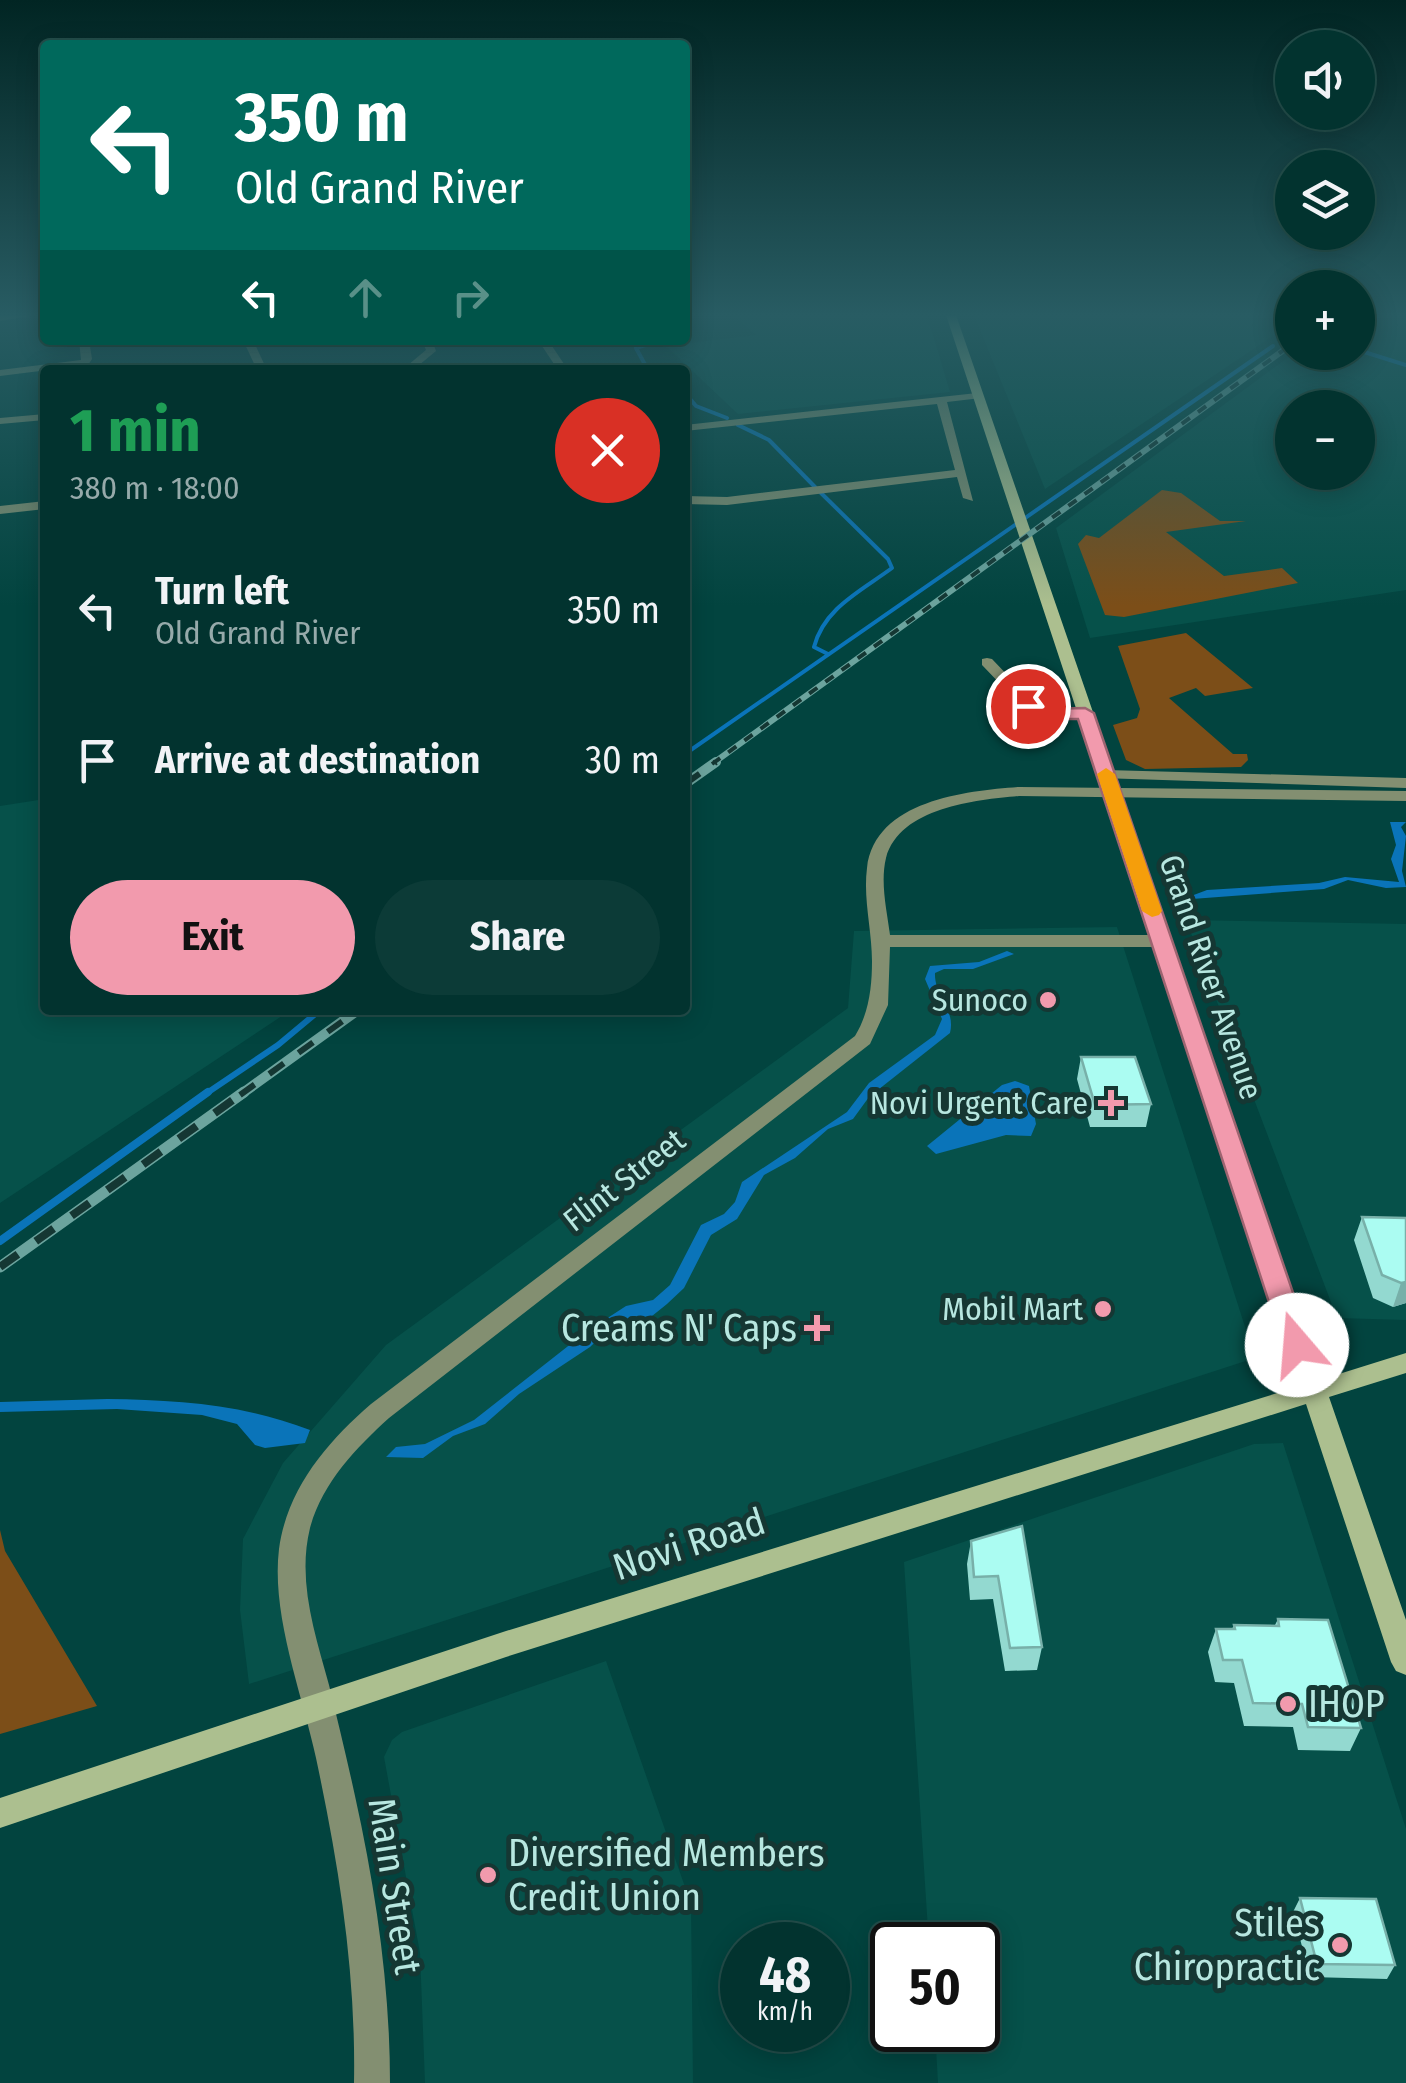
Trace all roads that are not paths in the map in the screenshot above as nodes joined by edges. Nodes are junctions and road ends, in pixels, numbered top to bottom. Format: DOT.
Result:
graph roads {
  1 [pos="830,412"];
  2 [pos="945,412"];
  3 [pos="983,412"];
  4 [pos="40,418"];
  5 [pos="0,422"];
  6 [pos="690,427"];
  7 [pos="962,473"];
  8 [pos="969,498"];
  9 [pos="690,500"];
  10 [pos="40,506"];
  11 [pos="0,510"];
  12 [pos="987,662"];
  13 [pos="1085,713"];
  14 [pos="1406,783"];
  15 [pos="1110,787"];
  16 [pos="1406,796"];
  17 [pos="881,941"];
  18 [pos="1163,941"];
  19 [pos="1406,1364"];
  20 [pos="1312,1391"];
  21 [pos="1406,1662"];
  22 [pos="319,1704"];
  23 [pos="0,1813"];
  24 [pos="372,2083"];
  1 -- 6 [label="street"];
  2 -- 7 [label="street"];
  3 -- 13 [label="main road, Grand River Avenue"];
  4 -- 5 [label="street"];
  7 -- 8 [label="street"];
  7 -- 9 [label="street"];
  10 -- 11 [label="street"];
  12 -- 13 [label="street"];
  13 -- 15 [label="main road, Grand River Avenue"];
  14 -- 15 [label="street"];
  15 -- 16 [label="street"];
  15 -- 17 [label="street, Flint Street"];
  15 -- 18 [label="main road, Grand River Avenue"];
  17 -- 18 [label="street"];
  17 -- 22 [label="street, Flint Street"];
  18 -- 20 [label="main road, Grand River Avenue"];
  19 -- 20 [label="main road, Novi Road"];
  20 -- 21 [label="main road, Grand River Avenue"];
  20 -- 22 [label="main road, Novi Road"];
  22 -- 23 [label="main road, Novi Road"];
  22 -- 24 [label="street, Main Street"];
}
